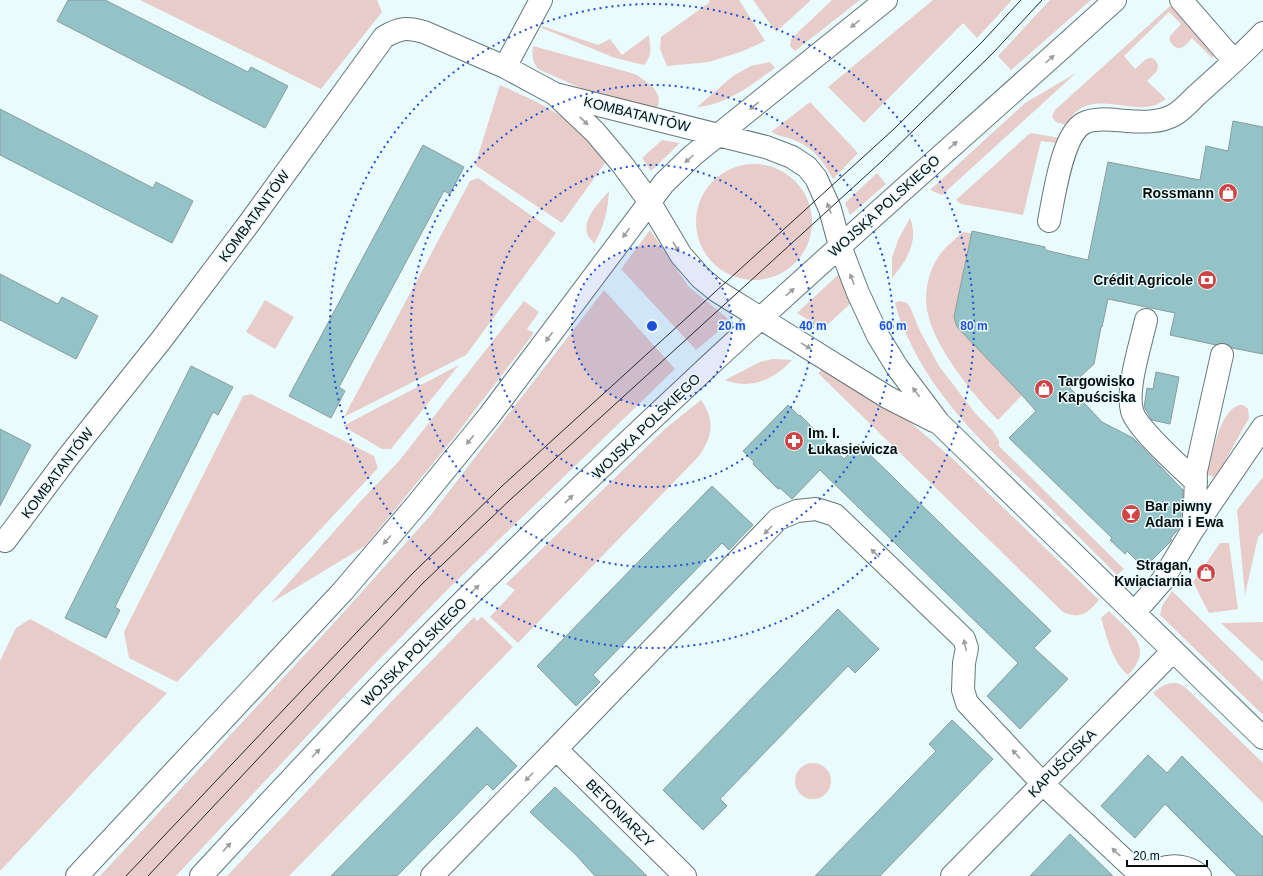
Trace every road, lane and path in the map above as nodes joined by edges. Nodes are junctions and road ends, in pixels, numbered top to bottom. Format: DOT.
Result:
graph roads {
  1 [pos="542,0"];
  2 [pos="886,0"];
  3 [pos="1115,0"];
  4 [pos="1181,0"];
  5 [pos="1263,33"];
  6 [pos="1234,61"];
  7 [pos="505,67"];
  8 [pos="555,94"];
  9 [pos="719,134"];
  10 [pos="650,201"];
  11 [pos="1049,221"];
  12 [pos="840,246"];
  13 [pos="761,318"];
  14 [pos="1146,320"];
  15 [pos="1222,355"];
  16 [pos="939,423"];
  17 [pos="1263,427"];
  18 [pos="1196,482"];
  19 [pos="1192,531"];
  20 [pos="5,534"];
  21 [pos="1134,613"];
  22 [pos="1173,651"];
  23 [pos="1263,738"];
  24 [pos="556,749"];
  25 [pos="1042,783"];
  26 [pos="77,876"];
  27 [pos="200,876"];
  28 [pos="432,876"];
  29 [pos="685,876"];
  30 [pos="952,876"];
  31 [pos="1200,876"];
  1 -- 7 [label="street"];
  2 -- 9 [label="street, one-way"];
  12 -- 3 [label="street, WOJSKA POLSKIEGO, one-way"];
  4 -- 6 [label="street"];
  5 -- 6 [label="street"];
  6 -- 11 [label="street"];
  7 -- 8 [label="street, KOMBATANTÓW"];
  7 -- 20 [label="street, KOMBATANTÓW"];
  8 -- 9 [label="street, KOMBATANTÓW"];
  8 -- 10 [label="street, KOMBATANTÓW, one-way"];
  9 -- 10 [label="street, one-way"];
  12 -- 9 [label="street, KOMBATANTÓW, one-way"];
  10 -- 13 [label="street, KOMBATANTÓW, one-way"];
  10 -- 26 [label="street, one-way"];
  13 -- 12 [label="street, WOJSKA POLSKIEGO, one-way"];
  16 -- 12 [label="street, KOMBATANTÓW, one-way"];
  13 -- 16 [label="street, KOMBATANTÓW, one-way"];
  27 -- 13 [label="street, WOJSKA POLSKIEGO, one-way"];
  14 -- 18 [label="street"];
  15 -- 18 [label="street"];
  16 -- 21 [label="street"];
  17 -- 19 [label="street"];
  18 -- 19 [label="street"];
  19 -- 21 [label="street"];
  21 -- 22 [label="street"];
  22 -- 23 [label="street"];
  22 -- 25 [label="street, KAPUŚCISKA"];
  25 -- 24 [label="street, one-way"];
  24 -- 28 [label="street, one-way"];
  24 -- 29 [label="street, BETONIARZY"];
  25 -- 30 [label="street, KAPUŚCISKA"];
  31 -- 25 [label="street, one-way"];
}
